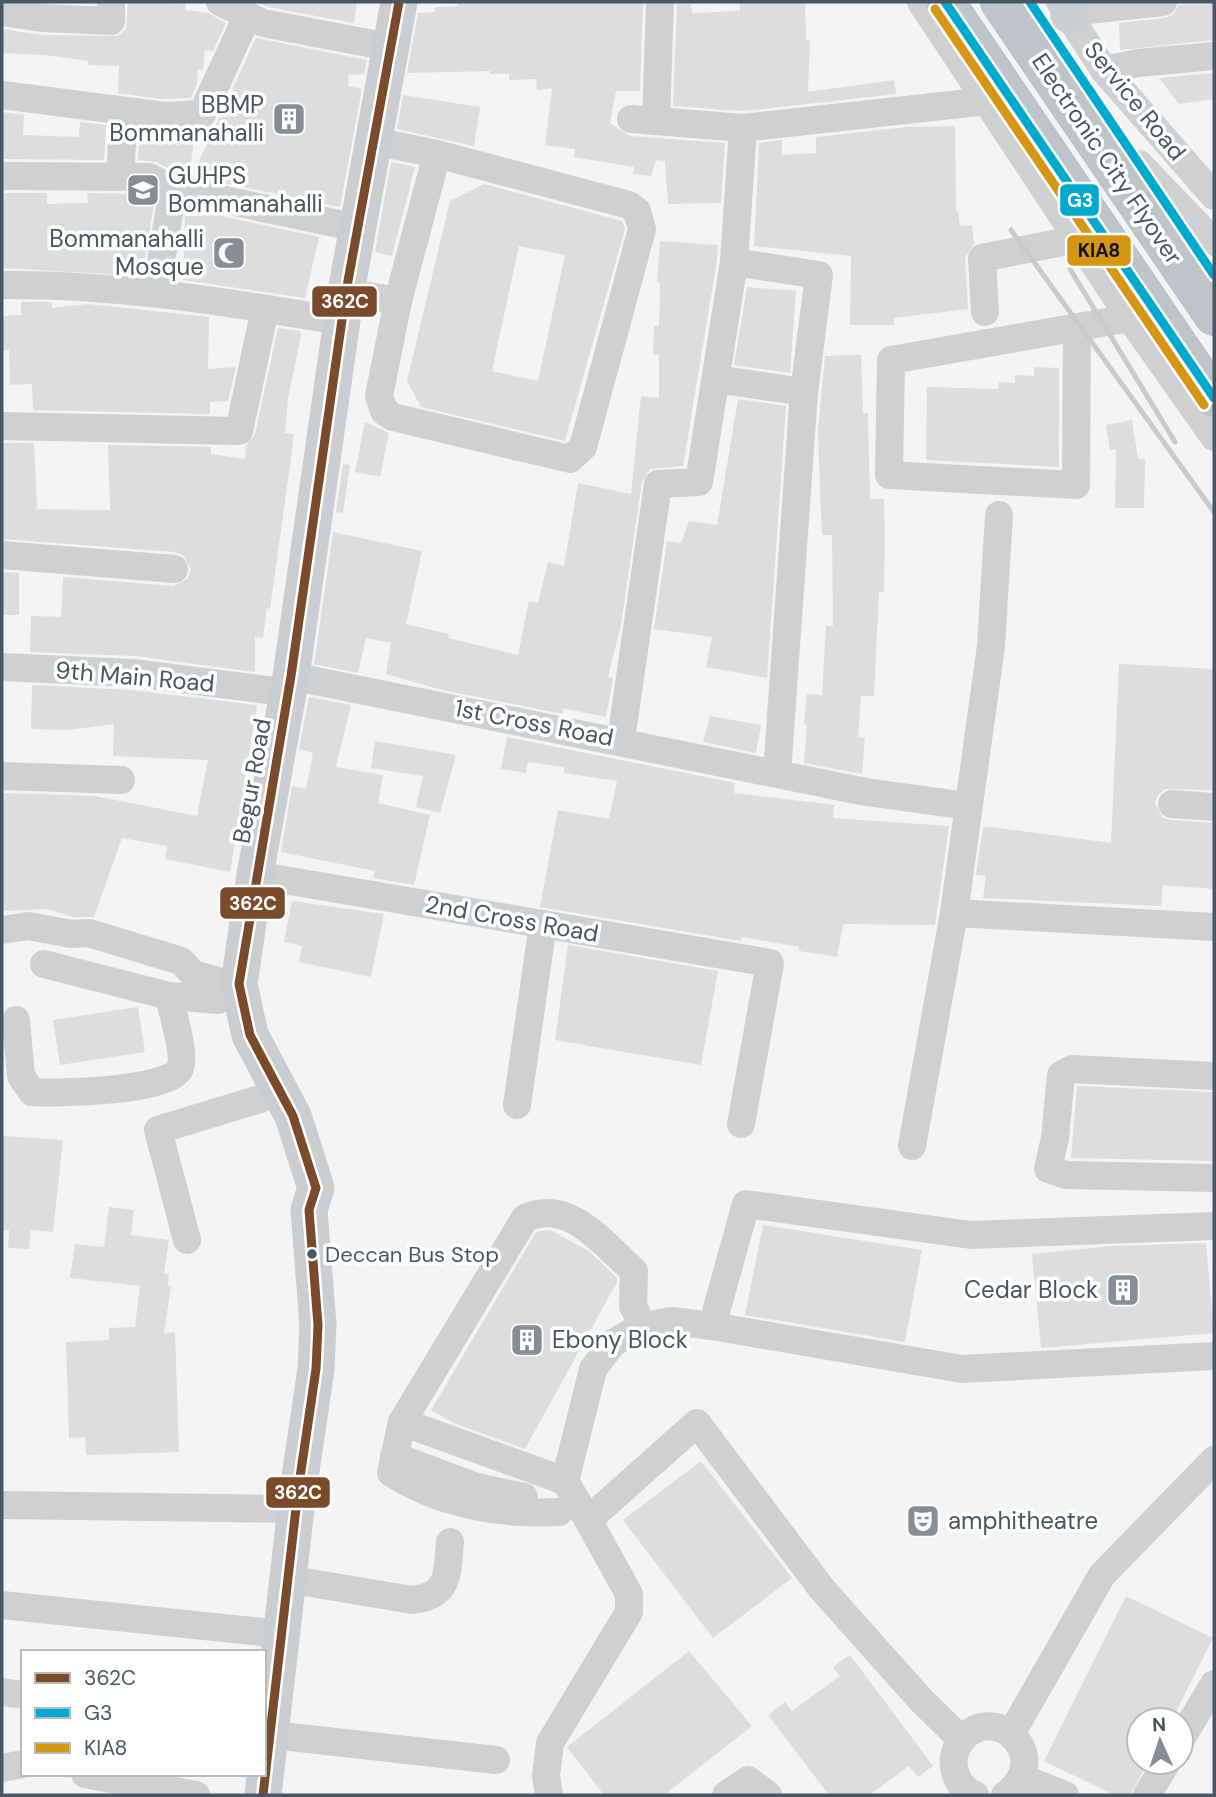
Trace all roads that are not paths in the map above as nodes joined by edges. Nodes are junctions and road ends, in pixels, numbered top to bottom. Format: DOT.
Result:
graph roads {
  1 [pos="111,2"];
  2 [pos="220,2"];
  3 [pos="381,2"];
  4 [pos="399,2"];
  5 [pos="660,2"];
  6 [pos="921,2"];
  7 [pos="945,2"];
  8 [pos="970,2"];
  9 [pos="1000,2"];
  10 [pos="1030,2"];
  11 [pos="1163,2"];
  12 [pos="1068,10"];
  13 [pos="2,12"];
  14 [pos="247,17"];
  15 [pos="373,44"];
  16 [pos="1214,56"];
  17 [pos="1104,70"];
  18 [pos="2,95"];
  19 [pos="987,101"];
  20 [pos="124,111"];
  21 [pos="743,128"];
  22 [pos="373,141"];
  23 [pos="437,154"];
  24 [pos="1139,164"];
  25 [pos="2,176"];
  26 [pos="120,177"];
  27 [pos="173,189"];
  28 [pos="1214,196"];
  29 [pos="339,224"];
  30 [pos="1078,239"];
  31 [pos="1214,242"];
  32 [pos="734,262"];
  33 [pos="1214,275"];
  34 [pos="2,285"];
  35 [pos="156,292"];
  36 [pos="346,292"];
  37 [pos="398,301"];
  38 [pos="265,309"];
  39 [pos="985,312"];
  40 [pos="1214,316"];
  41 [pos="321,318"];
  42 [pos="1130,318"];
  43 [pos="1077,328"];
  44 [pos="1214,358"];
  45 [pos="716,379"];
  46 [pos="804,392"];
  47 [pos="1214,398"];
  48 [pos="2,426"];
  49 [pos="1214,437"];
  50 [pos="999,515"];
  51 [pos="2,555"];
  52 [pos="174,569"];
  53 [pos="2,667"];
  54 [pos="279,683"];
  55 [pos="621,740"];
  56 [pos="777,773"];
  57 [pos="2,776"];
  58 [pos="121,780"];
  59 [pos="1172,804"];
  60 [pos="968,806"];
  61 [pos="1214,807"];
  62 [pos="254,876"];
  63 [pos="954,913"];
  64 [pos="543,924"];
  65 [pos="1214,927"];
  66 [pos="2,930"];
  67 [pos="44,964"];
  68 [pos="217,985"];
  69 [pos="169,996"];
  70 [pos="16,1020"];
  71 [pos="1214,1076"];
  72 [pos="260,1099"];
  73 [pos="517,1105"];
  74 [pos="741,1124"];
  75 [pos="912,1146"];
  76 [pos="1214,1178"];
  77 [pos="309,1210"];
  78 [pos="1214,1226"];
  79 [pos="187,1240"];
  80 [pos="643,1326"];
  81 [pos="712,1326"];
  82 [pos="1214,1356"];
  83 [pos="402,1422"];
  84 [pos="1214,1461"];
  85 [pos="559,1496"];
  86 [pos="2,1505"];
  87 [pos="296,1508"];
  88 [pos="588,1520"];
  89 [pos="450,1542"];
  90 [pos="287,1579"];
  91 [pos="2,1605"];
  92 [pos="281,1634"];
  93 [pos="1214,1684"];
  94 [pos="2,1692"];
  95 [pos="21,1695"];
  96 [pos="1195,1716"];
  97 [pos="1011,1734"];
  98 [pos="267,1735"];
  99 [pos="962,1740"];
  100 [pos="496,1760"];
  101 [pos="21,1764"];
  102 [pos="2,1768"];
  103 [pos="96,1776"];
  104 [pos="264,1776"];
  105 [pos="1159,1776"];
  106 [pos="1014,1786"];
  107 [pos="960,1792"];
  108 [pos="196,1795"];
  109 [pos="263,1795"];
  110 [pos="549,1795"];
  111 [pos="726,1795"];
  112 [pos="768,1795"];
  113 [pos="1065,1795"];
  114 [pos="1147,1795"];
  1 -- 13 [label="street"];
  2 -- 14 [label="street"];
  3 -- 15 [label="main road, Begur Road"];
  4 -- 22 [label="main road, Begur Road"];
  5 -- 21 [label="street"];
  6 -- 19 [label="street"];
  7 -- 47 [label="highway"];
  8 -- 44 [label="highway, Electronic City Flyover"];
  9 -- 40 [label="highway, Electronic City Flyover"];
  10 -- 24 [label="highway"];
  11 -- 12 [label="street"];
  12 -- 17 [label="street, Service Road"];
  14 -- 15 [label="street"];
  14 -- 20 [label="street"];
  15 -- 29 [label="main road, Begur Road"];
  16 -- 17 [label="street"];
  17 -- 28 [label="street, Service Road"];
  18 -- 20 [label="street"];
  19 -- 21 [label="street"];
  19 -- 30 [label="street"];
  20 -- 26 [label="street"];
  21 -- 32 [label="street"];
  22 -- 23 [label="street"];
  22 -- 36 [label="main road, Begur Road"];
  23 -- 37 [label="street"];
  23 -- 37 [label="street"];
  24 -- 31 [label="street"];
  24 -- 33 [label="highway"];
  25 -- 26 [label="street"];
  26 -- 27 [label="street"];
  27 -- 29 [label="street"];
  27 -- 35 [label="street"];
  29 -- 41 [label="main road, Begur Road"];
  30 -- 39 [label="street"];
  30 -- 42 [label="street"];
  32 -- 45 [label="street"];
  32 -- 46 [label="street"];
  34 -- 35 [label="street"];
  35 -- 38 [label="street"];
  36 -- 37 [label="street"];
  36 -- 54 [label="main road, Begur Road"];
  38 -- 41 [label="street"];
  38 -- 48 [label="street"];
  41 -- 54 [label="main road, Begur Road"];
  42 -- 43 [label="street"];
  42 -- 49 [label="street"];
  43 -- 43 [label="street"];
  45 -- 46 [label="street"];
  45 -- 55 [label="street"];
  46 -- 56 [label="street"];
  50 -- 60 [label="street"];
  51 -- 52 [label="street"];
  53 -- 54 [label="street, 9th Main Road"];
  54 -- 55 [label="street, 1st Cross Road"];
  54 -- 62 [label="main road, Begur Road"];
  54 -- 68 [label="main road, Begur Road"];
  55 -- 56 [label="street, 1st Cross Road"];
  56 -- 60 [label="street, 1st Cross Road"];
  57 -- 58 [label="street"];
  59 -- 61 [label="street"];
  60 -- 63 [label="street"];
  62 -- 64 [label="street, 2nd Cross Road"];
  62 -- 68 [label="main road, Begur Road"];
  63 -- 65 [label="street"];
  63 -- 75 [label="street"];
  64 -- 73 [label="street"];
  64 -- 74 [label="street, 2nd Cross Road"];
  66 -- 68 [label="street"];
  67 -- 69 [label="street"];
  68 -- 69 [label="street"];
  68 -- 72 [label="main road, Begur Road"];
  68 -- 77 [label="main road, Begur Road"];
  69 -- 70 [label="street"];
  71 -- 76 [label="street"];
  72 -- 77 [label="main road, Begur Road"];
  72 -- 79 [label="street"];
  77 -- 87 [label="main road, Begur Road"];
  78 -- 81 [label="street"];
  80 -- 81 [label="street"];
  80 -- 83 [label="street"];
  80 -- 85 [label="street"];
  81 -- 82 [label="street"];
  83 -- 85 [label="street"];
  83 -- 85 [label="street"];
  84 -- 97 [label="street"];
  85 -- 88 [label="street"];
  86 -- 87 [label="street"];
  87 -- 90 [label="main road, Begur Road"];
  88 -- 99 [label="street"];
  88 -- 110 [label="street"];
  89 -- 90 [label="street"];
  90 -- 92 [label="main road, Begur Road"];
  91 -- 92 [label="street"];
  92 -- 98 [label="main road, Begur Road"];
  93 -- 96 [label="street"];
  94 -- 95 [label="street"];
  97 -- 99 [label="street"];
  97 -- 106 [label="street"];
  98 -- 100 [label="street"];
  99 -- 107 [label="street"];
  101 -- 102 [label="street"];
  103 -- 108 [label="street"];
  104 -- 109 [label="main road, Begur Road"];
  105 -- 114 [label="street"];
  106 -- 113 [label="street"];
  111 -- 112 [label="street"];
}
